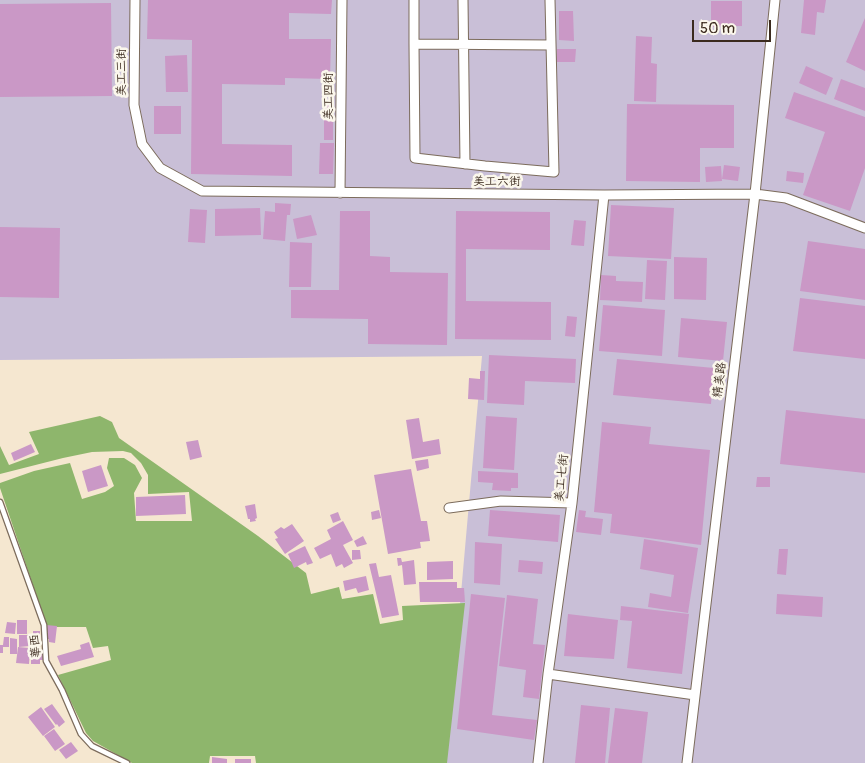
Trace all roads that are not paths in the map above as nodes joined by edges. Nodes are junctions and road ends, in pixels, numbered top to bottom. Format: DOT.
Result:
graph roads {
  1 [pos="135,0"];
  2 [pos="342,0"];
  3 [pos="414,0"];
  4 [pos="463,0"];
  5 [pos="550,0"];
  6 [pos="774,1"];
  7 [pos="414,44"];
  8 [pos="464,44"];
  9 [pos="551,45"];
  10 [pos="142,144"];
  11 [pos="465,164"];
  12 [pos="340,193"];
  13 [pos="755,194"];
  14 [pos="604,195"];
  15 [pos="865,228"];
  16 [pos="0,502"];
  17 [pos="572,503"];
  18 [pos="449,508"];
  19 [pos="548,674"];
  20 [pos="695,695"];
  21 [pos="127,763"];
  22 [pos="538,763"];
  23 [pos="687,763"];
  1 -- 10 [label="street, 美工三街"];
  2 -- 12 [label="street, 美工四街"];
  3 -- 7 [label="street"];
  4 -- 8 [label="street"];
  5 -- 9 [label="street"];
  6 -- 13 [label="street, 精美路"];
  7 -- 8 [label="street"];
  7 -- 11 [label="street"];
  8 -- 9 [label="street"];
  8 -- 11 [label="street"];
  9 -- 11 [label="street"];
  10 -- 12 [label="street, 美工六街"];
  12 -- 14 [label="street, 美工六街"];
  13 -- 14 [label="street, 美工六街"];
  13 -- 15 [label="street, 美工六街"];
  13 -- 20 [label="street, 精美路"];
  14 -- 17 [label="street, 美工七街"];
  16 -- 21 [label="lane, 華西"];
  17 -- 18 [label="street"];
  17 -- 19 [label="street, 美工七街"];
  19 -- 20 [label="street"];
  19 -- 22 [label="street, 美工七街"];
  20 -- 23 [label="street, 精美路"];
}
